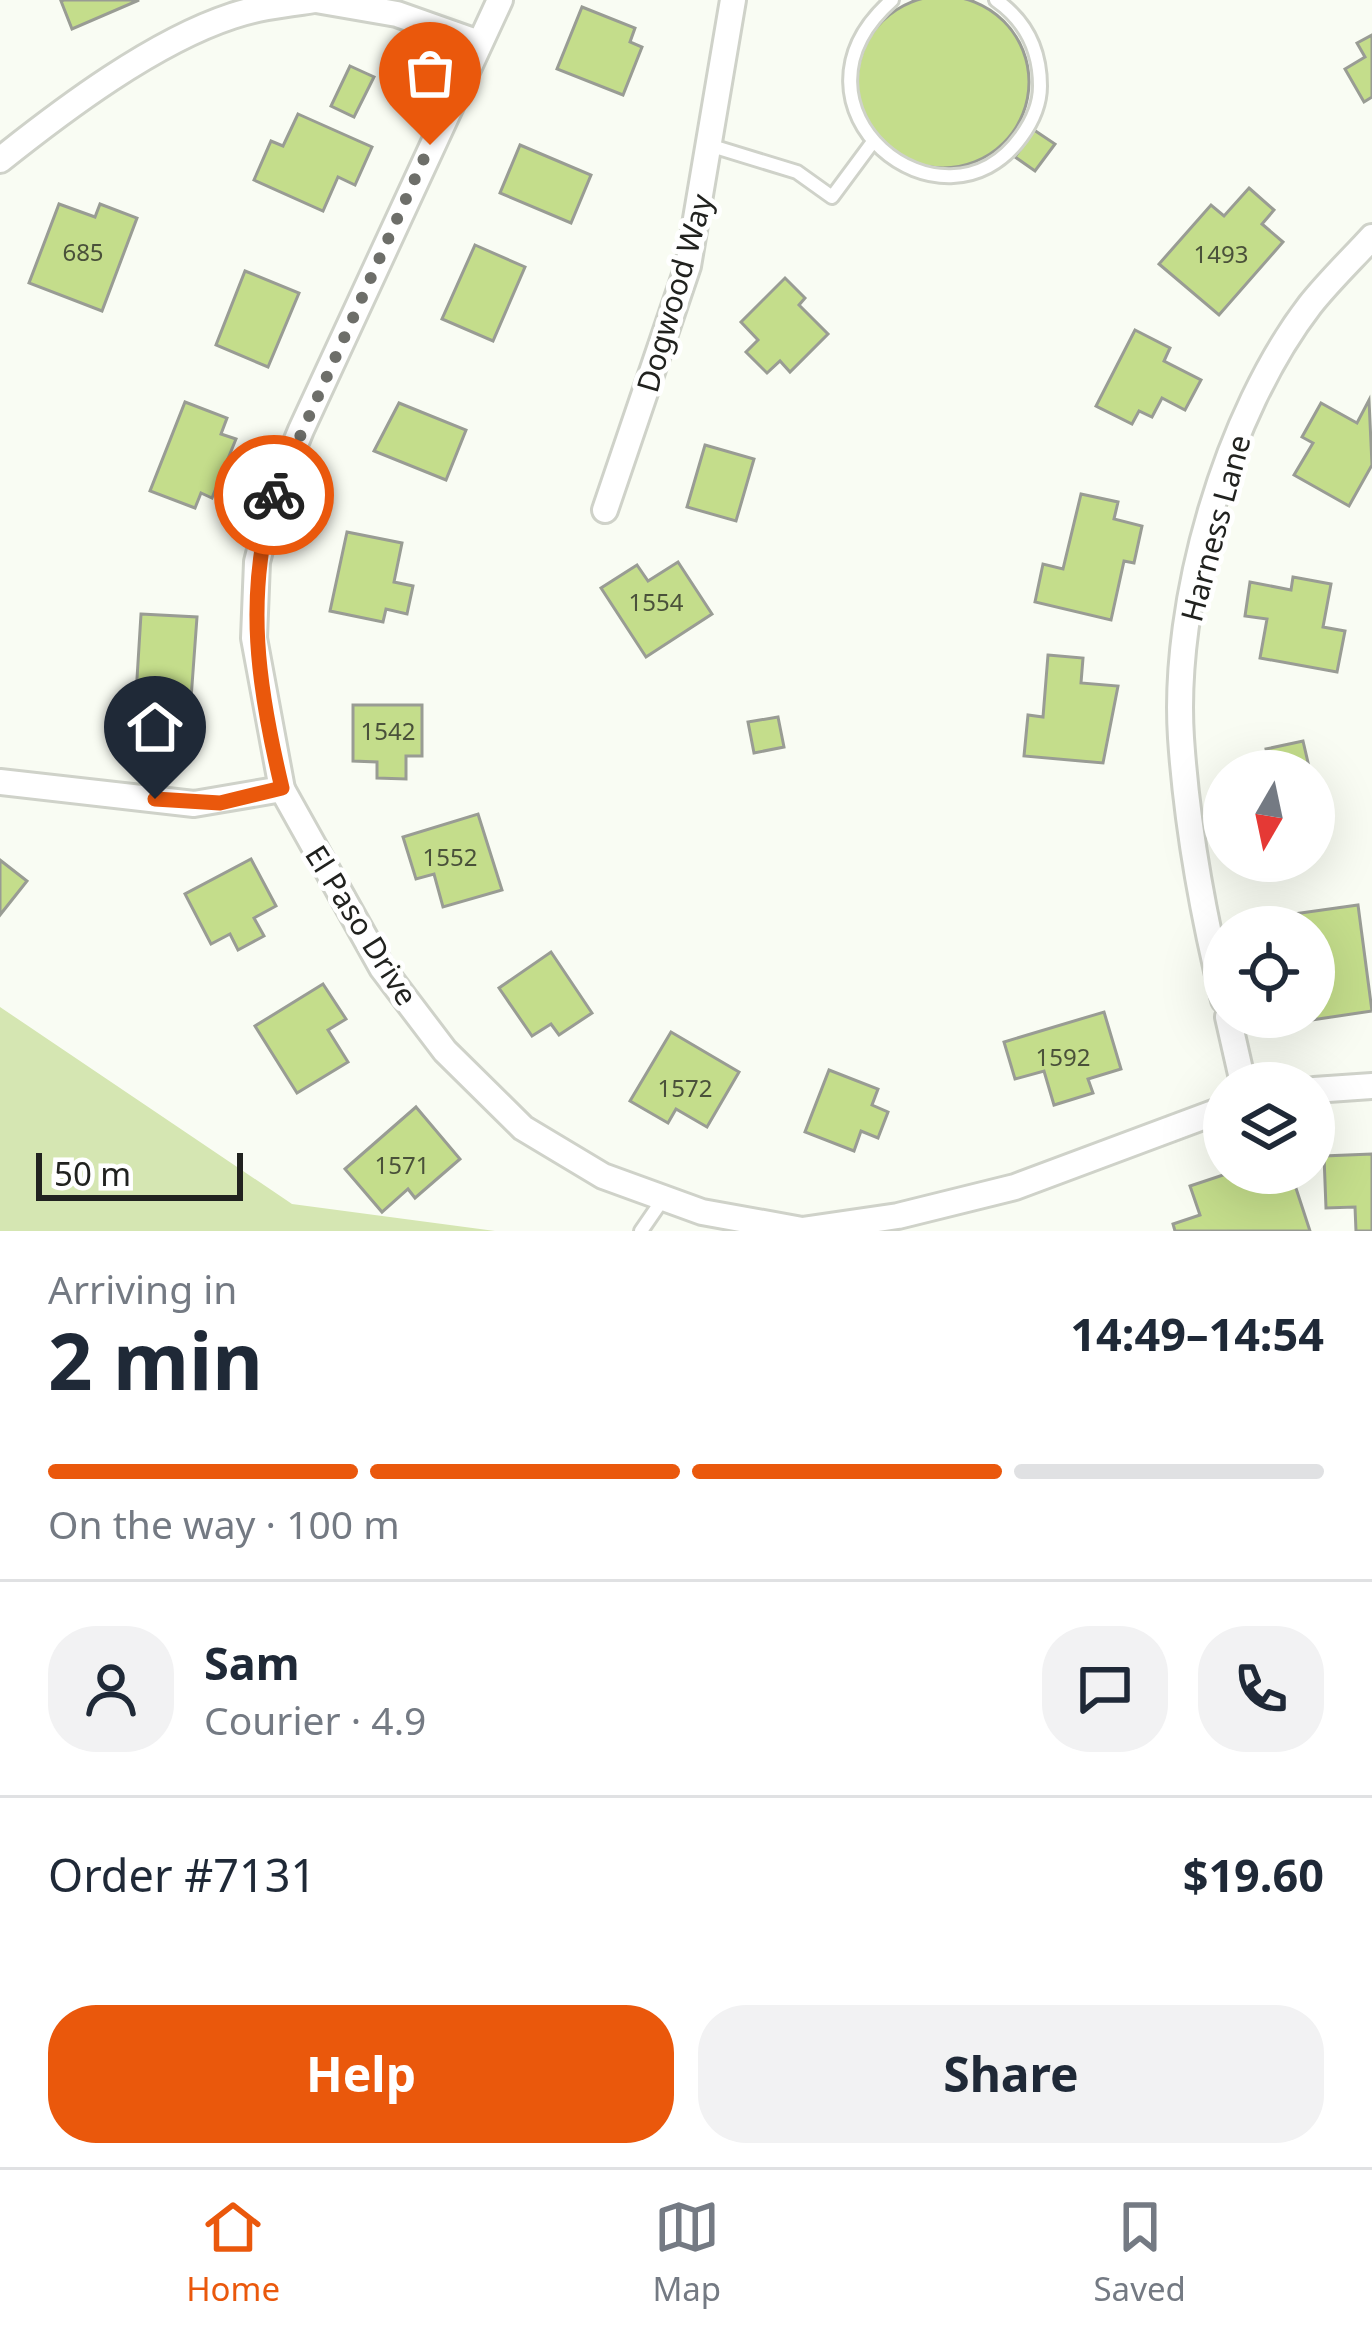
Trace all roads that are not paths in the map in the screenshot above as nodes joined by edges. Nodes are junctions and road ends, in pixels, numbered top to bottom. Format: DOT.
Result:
graph roads {
  1 [pos="315,0"];
  2 [pos="500,0"];
  3 [pos="733,0"];
  4 [pos="892,0"];
  5 [pos="996,0"];
  6 [pos="479,43"];
  7 [pos="872,143"];
  8 [pos="712,146"];
  9 [pos="0,160"];
  10 [pos="1372,237"];
  11 [pos="605,510"];
  12 [pos="0,782"];
  13 [pos="282,788"];
  14 [pos="1204,906"];
  15 [pos="1372,1086"];
  16 [pos="1335,1089"];
  17 [pos="1203,1117"];
  18 [pos="664,1198"];
  19 [pos="641,1231"];
  1 -- 6 [label="street"];
  1 -- 9 [label="street"];
  2 -- 6 [label="street, El Paso Drive"];
  3 -- 8 [label="street, Dogwood Way"];
  4 -- 7 [label="lane"];
  5 -- 7 [label="lane"];
  6 -- 13 [label="street, El Paso Drive"];
  7 -- 8 [label="lane"];
  8 -- 11 [label="street, Dogwood Way"];
  10 -- 14 [label="street, Harness Lane"];
  12 -- 13 [label="street"];
  13 -- 18 [label="street, El Paso Drive"];
  15 -- 16 [label="street"];
  17 -- 18 [label="street, El Paso Drive"];
  18 -- 19 [label="lane"];
}
